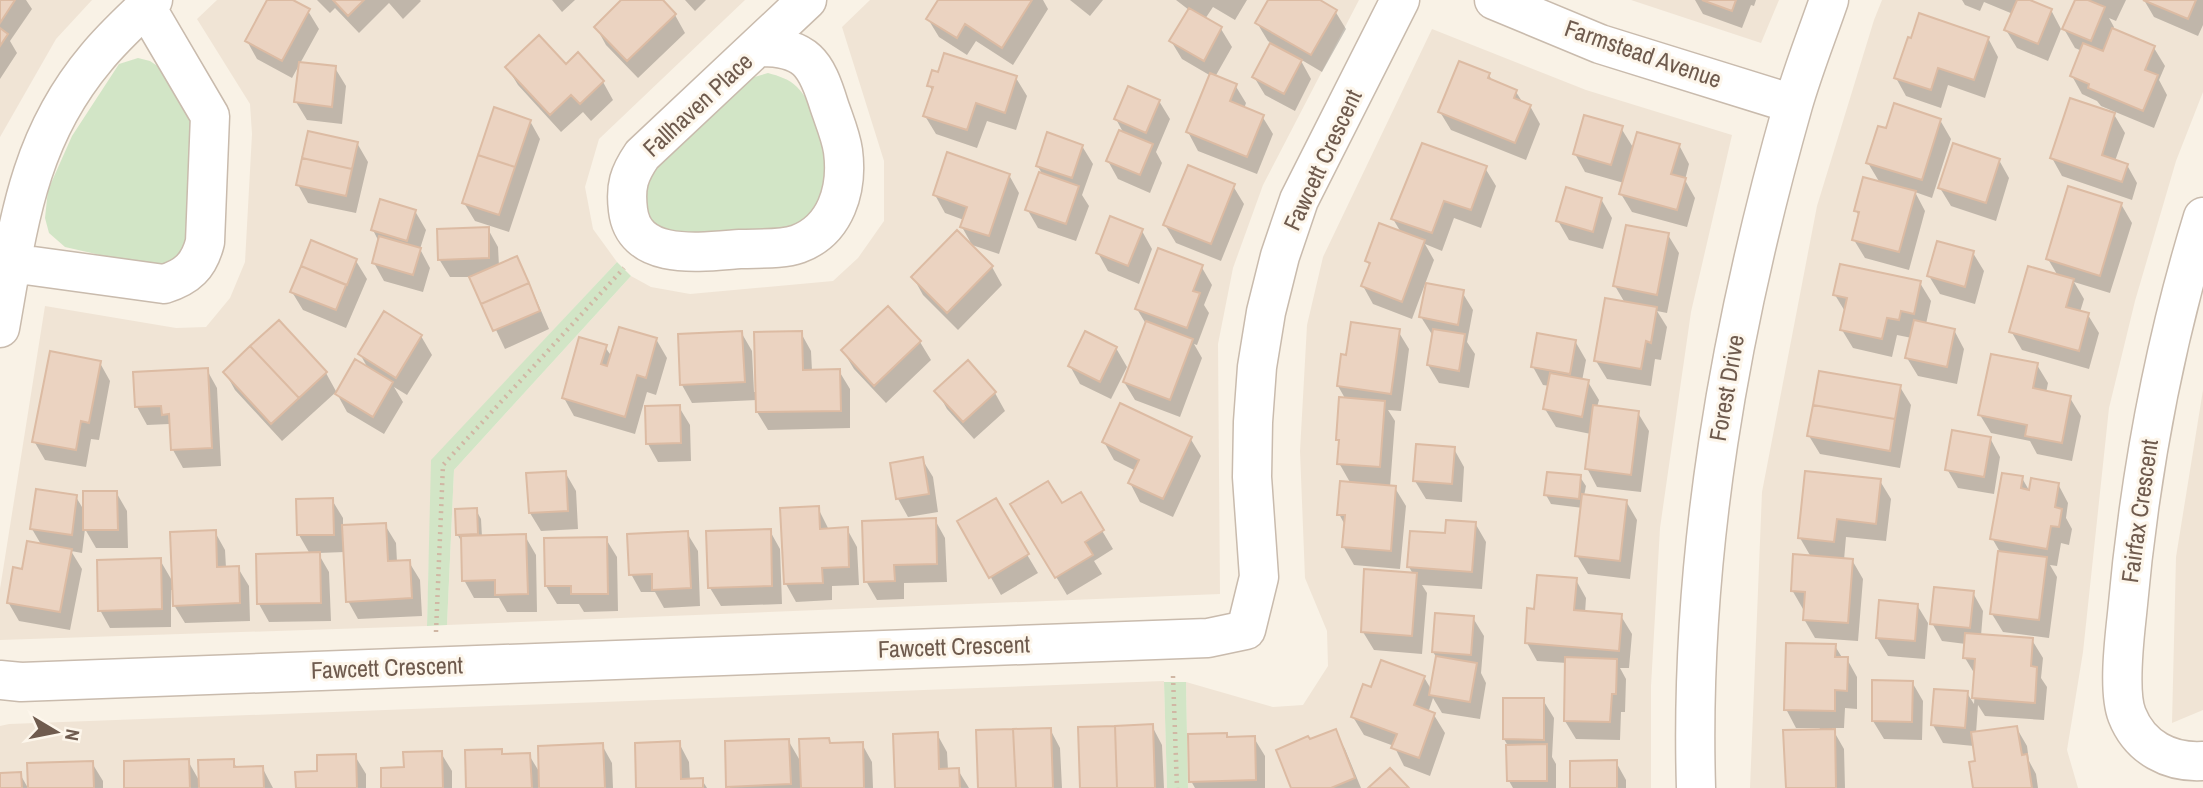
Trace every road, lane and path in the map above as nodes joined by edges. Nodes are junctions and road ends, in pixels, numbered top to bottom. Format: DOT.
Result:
graph roads {
  1 [pos="807,0"];
  2 [pos="1400,0"];
  3 [pos="1494,0"];
  4 [pos="1829,0"];
  5 [pos="149,4"];
  6 [pos="760,47"];
  7 [pos="1793,104"];
  8 [pos="2203,217"];
  9 [pos="11,263"];
  10 [pos="627,265"];
  11 [pos="0,328"];
  12 [pos="436,632"];
  13 [pos="1173,676"];
  14 [pos="0,680"];
  15 [pos="2203,761"];
  16 [pos="1177,788"];
  17 [pos="1696,788"];
  1 -- 6 [label="street, Fallhaven Place"];
  2 -- 14 [label="street, Fawcett Crescent"];
  3 -- 7 [label="street, Farmstead Avenue"];
  4 -- 7 [label="street, Forest Drive"];
  5 -- 9 [label="street"];
  5 -- 9 [label="street"];
  6 -- 6 [label="street, Fallhaven Place"];
  7 -- 17 [label="street, Forest Drive"];
  8 -- 15 [label="street, Fairfax Crescent"];
  9 -- 11 [label="street"];
  10 -- 12 [label="path"];
  13 -- 16 [label="path"];
}
